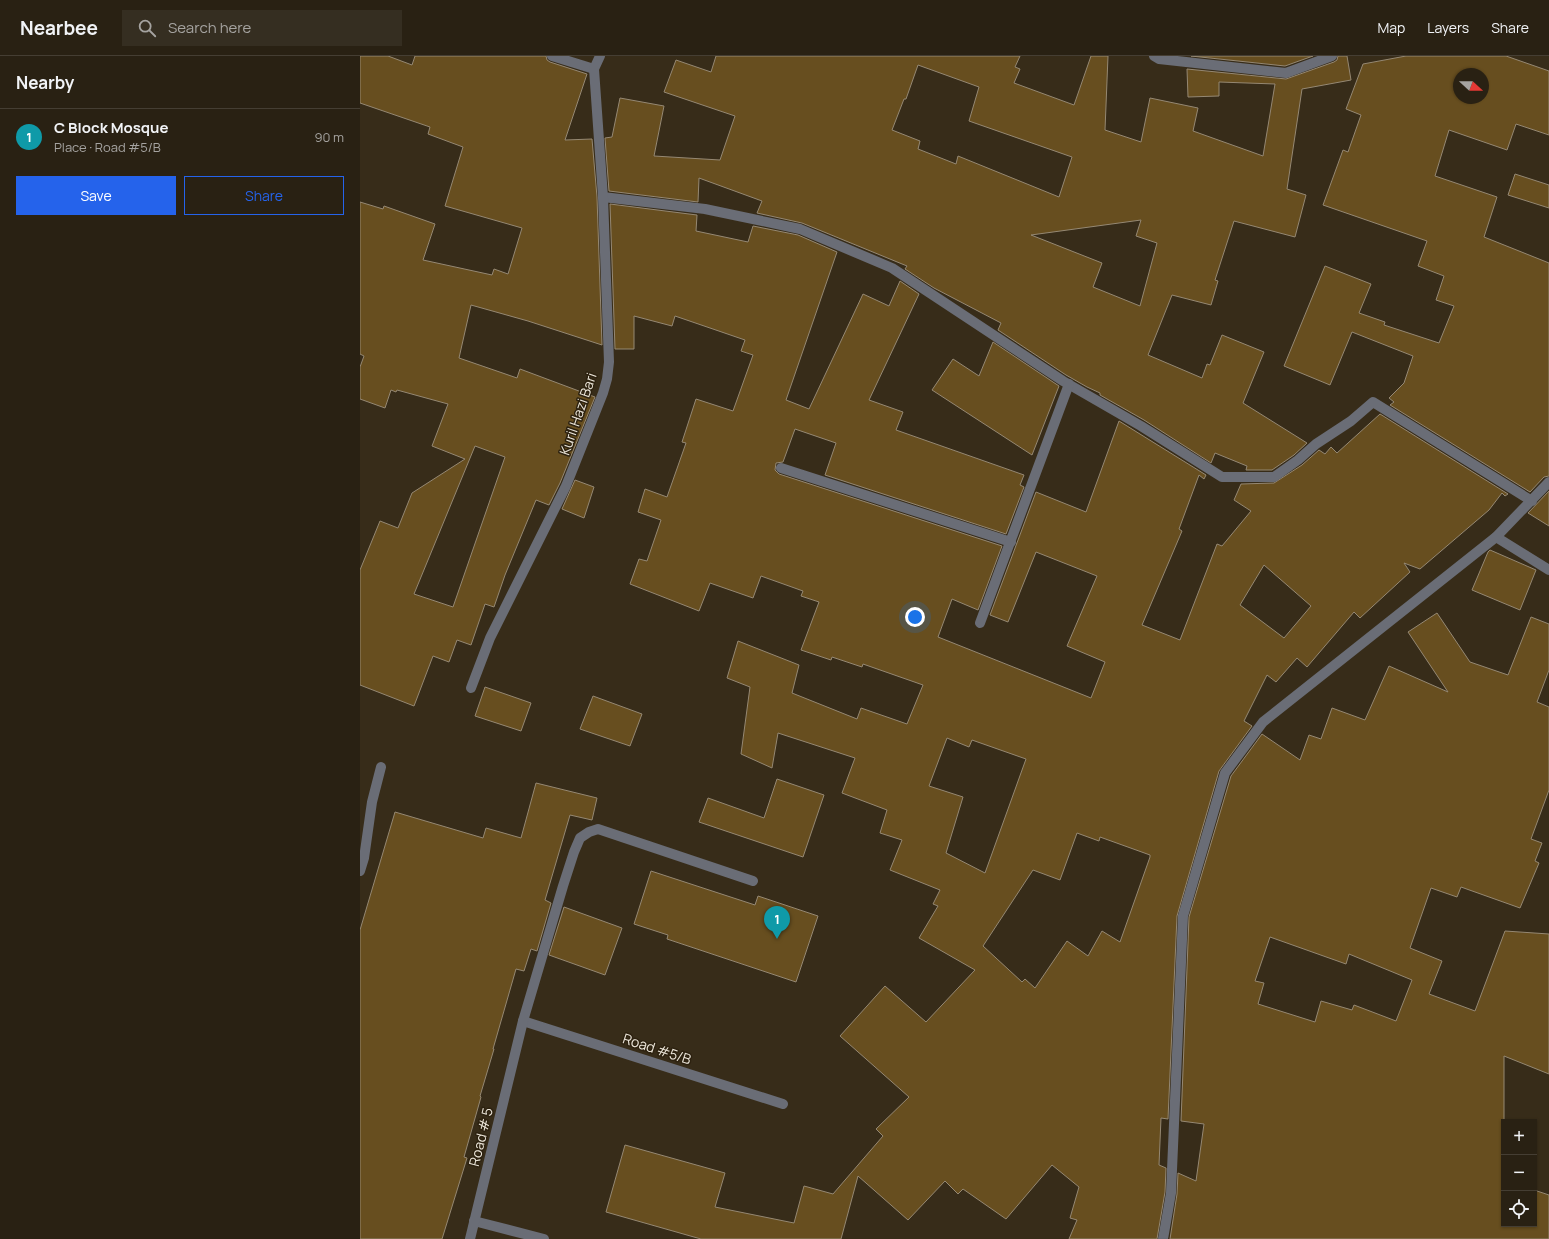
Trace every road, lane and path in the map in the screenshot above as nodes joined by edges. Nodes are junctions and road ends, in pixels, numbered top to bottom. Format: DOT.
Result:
graph roads {
  1 [pos="552,56"];
  2 [pos="600,56"];
  3 [pos="1154,56"];
  4 [pos="1332,56"];
  5 [pos="594,69"];
  6 [pos="603,197"];
  7 [pos="1069,384"];
  8 [pos="780,468"];
  9 [pos="1549,482"];
  10 [pos="1532,501"];
  11 [pos="1496,536"];
  12 [pos="1011,542"];
  13 [pos="1549,570"];
  14 [pos="980,623"];
  15 [pos="471,688"];
  16 [pos="381,767"];
  17 [pos="360,871"];
  18 [pos="753,880"];
  19 [pos="523,1021"];
  20 [pos="783,1104"];
  21 [pos="474,1221"];
  22 [pos="470,1239"];
  23 [pos="544,1239"];
  24 [pos="1163,1239"];
  1 -- 5 [label="street"];
  2 -- 5 [label="street, Kuril Hazi Bari"];
  3 -- 4 [label="street"];
  5 -- 6 [label="street, Kuril Hazi Bari"];
  6 -- 7 [label="street"];
  6 -- 15 [label="street, Kuril Hazi Bari"];
  7 -- 10 [label="street"];
  7 -- 12 [label="street"];
  8 -- 12 [label="street"];
  9 -- 10 [label="street"];
  10 -- 11 [label="street"];
  11 -- 13 [label="street"];
  11 -- 24 [label="street"];
  12 -- 14 [label="street"];
  16 -- 17 [label="street"];
  18 -- 19 [label="street, Road # 5"];
  19 -- 20 [label="street, Road #5/B"];
  19 -- 21 [label="street, Road # 5"];
  21 -- 22 [label="street, Road # 5"];
  21 -- 23 [label="street"];
}
